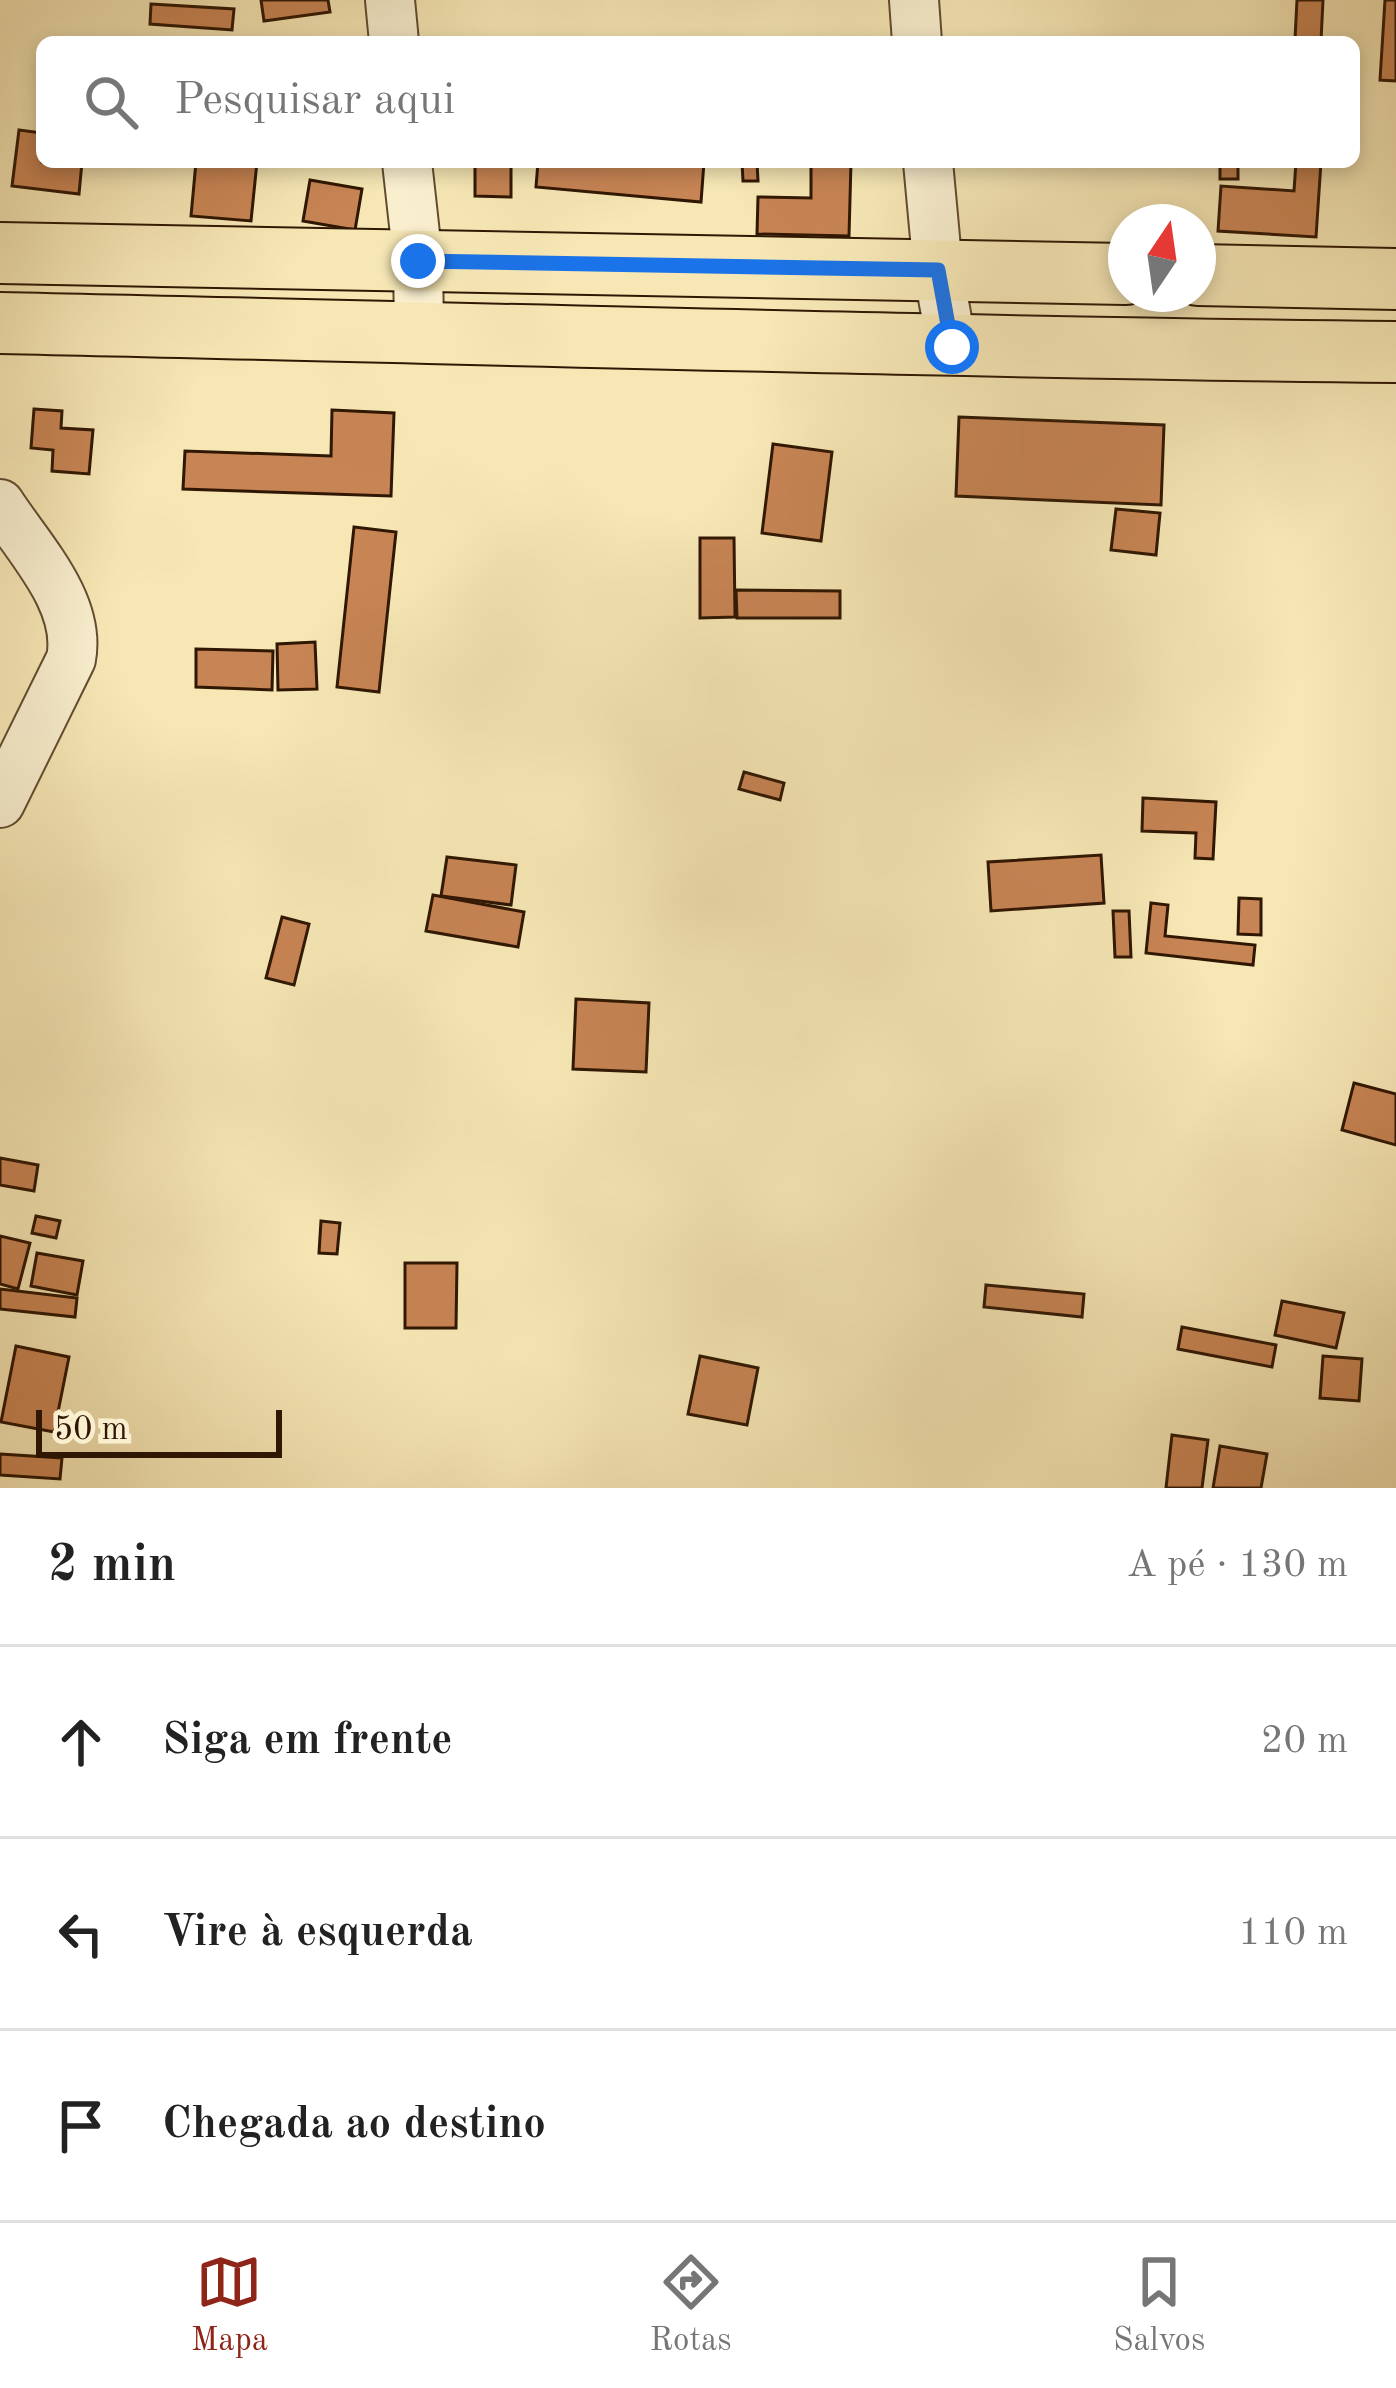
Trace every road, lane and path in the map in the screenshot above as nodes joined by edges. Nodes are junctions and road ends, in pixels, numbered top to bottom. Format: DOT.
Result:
graph roads {
  1 [pos="390,0"];
  2 [pos="914,0"];
  3 [pos="393,36"];
  4 [pos="917,36"];
  5 [pos="408,168"];
  6 [pos="929,168"];
  7 [pos="0,253"];
  8 [pos="418,261"];
  9 [pos="938,270"];
  10 [pos="1108,274"];
  11 [pos="1216,275"];
  12 [pos="1396,279"];
  13 [pos="0,323"];
  14 [pos="419,330"];
  15 [pos="952,347"];
  16 [pos="1396,352"];
  17 [pos="0,504"];
  18 [pos="0,802"];
  1 -- 3 [label="street"];
  2 -- 4 [label="street"];
  5 -- 8 [label="street"];
  6 -- 9 [label="street"];
  7 -- 8 [label="main road"];
  8 -- 9 [label="main road"];
  8 -- 14 [label="street"];
  9 -- 10 [label="main road"];
  9 -- 15 [label="street"];
  11 -- 12 [label="main road"];
  13 -- 14 [label="main road"];
  14 -- 15 [label="main road"];
  15 -- 16 [label="main road"];
  17 -- 18 [label="street"];
}
